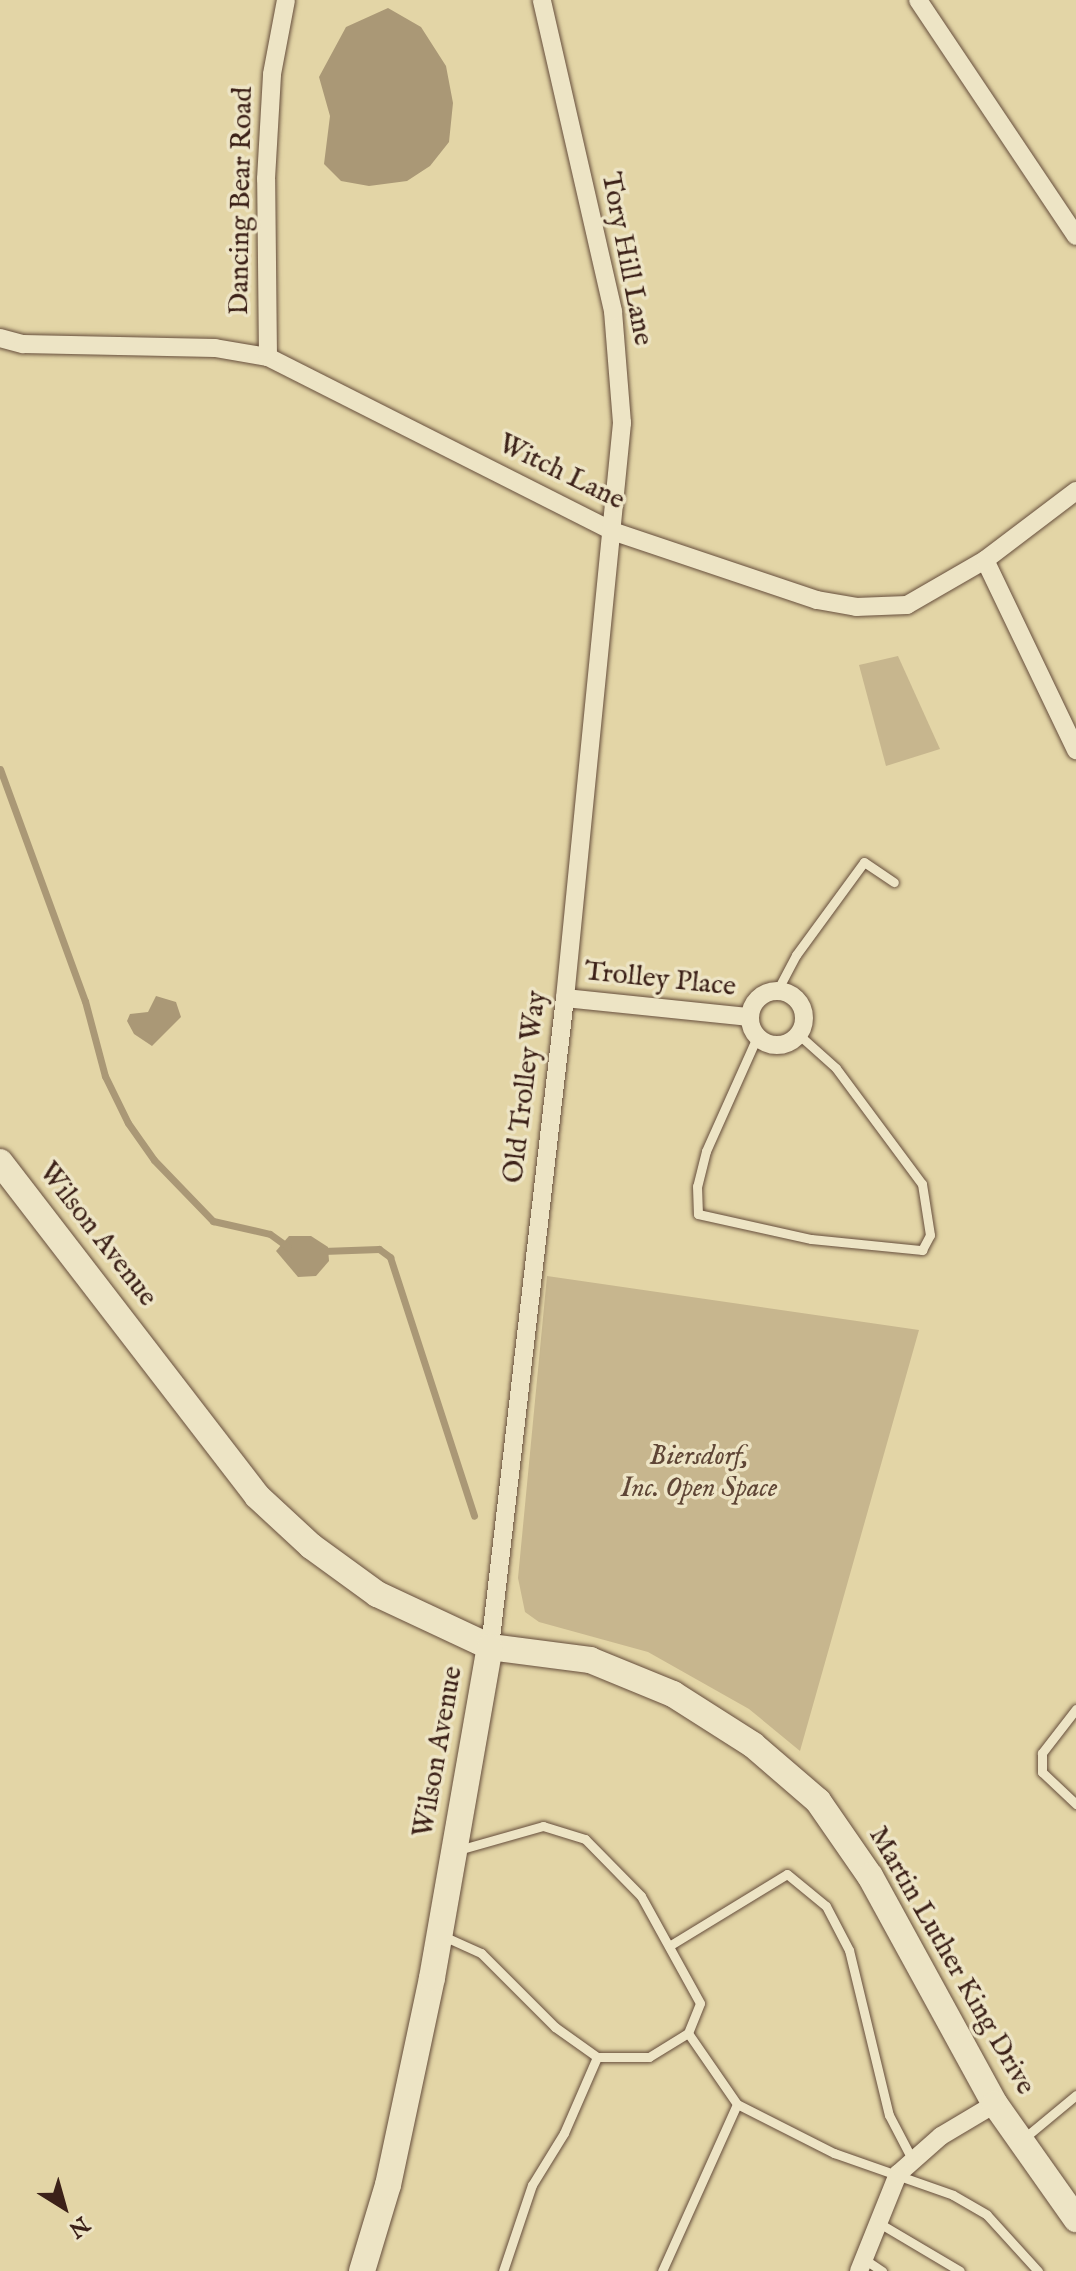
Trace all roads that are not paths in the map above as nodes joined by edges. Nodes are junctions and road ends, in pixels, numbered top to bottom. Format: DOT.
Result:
graph roads {
  1 [pos="286,0"];
  2 [pos="542,0"];
  3 [pos="918,0"];
  4 [pos="1076,236"];
  5 [pos="0,338"];
  6 [pos="268,357"];
  7 [pos="1076,491"];
  8 [pos="615,532"];
  9 [pos="985,560"];
  10 [pos="1076,750"];
  11 [pos="894,882"];
  12 [pos="777,991"];
  13 [pos="565,998"];
  14 [pos="750,1017"];
  15 [pos="798,1034"];
  16 [pos="757,1037"];
  17 [pos="0,1162"];
  18 [pos="490,1647"];
  19 [pos="1076,1709"];
  20 [pos="1076,1804"];
  21 [pos="454,1851"];
  22 [pos="439,1934"];
  23 [pos="669,1946"];
  24 [pos="688,2033"];
  25 [pos="597,2057"];
  26 [pos="1076,2095"];
  27 [pos="737,2104"];
  28 [pos="995,2104"];
  29 [pos="1020,2142"];
  30 [pos="913,2161"];
  31 [pos="898,2174"];
  32 [pos="1076,2219"];
  33 [pos="879,2223"];
  34 [pos="861,2265"];
  35 [pos="362,2271"];
  36 [pos="503,2271"];
  37 [pos="662,2271"];
  38 [pos="882,2271"];
  39 [pos="960,2271"];
  40 [pos="1038,2271"];
  1 -- 6 [label="street, Dancing Bear Road"];
  2 -- 8 [label="street, Tory Hill Lane"];
  3 -- 4 [label="street"];
  5 -- 6 [label="street, Witch Lane"];
  6 -- 8 [label="street, Witch Lane"];
  7 -- 9 [label="street, Witch Lane"];
  8 -- 9 [label="street, Witch Lane"];
  8 -- 13 [label="street, Old Trolley Way"];
  9 -- 10 [label="street"];
  11 -- 12 [label="lane"];
  12 -- 14 [label="street, Trolley Place"];
  12 -- 15 [label="street, Trolley Place"];
  13 -- 14 [label="street, Trolley Place"];
  13 -- 18 [label="street, Old Trolley Way"];
  14 -- 16 [label="street, Trolley Place"];
  15 -- 16 [label="street, Trolley Place"];
  15 -- 16 [label="lane"];
  17 -- 18 [label="main road, Wilson Avenue"];
  18 -- 21 [label="main road, Wilson Avenue"];
  18 -- 28 [label="main road, Martin Luther King Drive"];
  19 -- 20 [label="lane"];
  21 -- 22 [label="main road, Wilson Avenue"];
  21 -- 23 [label="lane"];
  22 -- 25 [label="lane"];
  22 -- 35 [label="main road, Wilson Avenue"];
  23 -- 24 [label="lane"];
  23 -- 30 [label="lane"];
  24 -- 25 [label="lane"];
  24 -- 27 [label="lane"];
  25 -- 36 [label="lane"];
  26 -- 29 [label="lane"];
  27 -- 31 [label="lane"];
  27 -- 37 [label="lane"];
  28 -- 29 [label="main road, Martin Luther King Drive"];
  28 -- 30 [label="street"];
  29 -- 32 [label="main road, Martin Luther King Drive"];
  30 -- 31 [label="street"];
  31 -- 33 [label="street"];
  31 -- 40 [label="lane"];
  33 -- 34 [label="street"];
  33 -- 39 [label="lane"];
  34 -- 38 [label="lane"];
}
